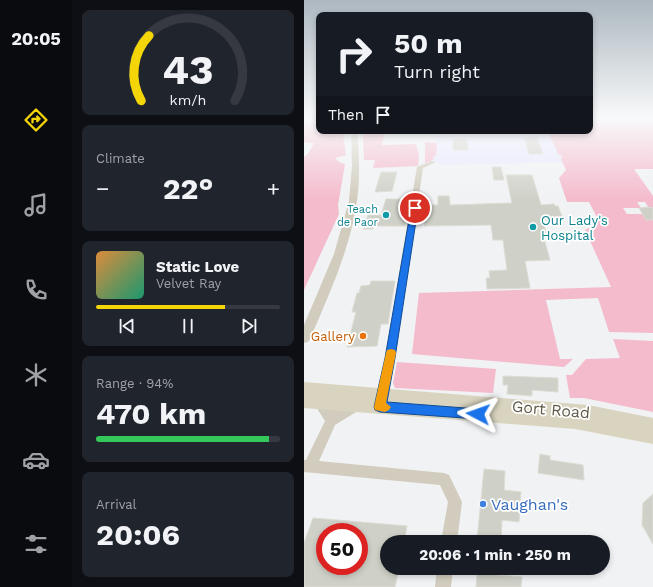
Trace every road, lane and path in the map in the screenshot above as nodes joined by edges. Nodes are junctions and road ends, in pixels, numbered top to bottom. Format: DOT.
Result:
graph roads {
  1 [pos="355,144"];
  2 [pos="433,162"];
  3 [pos="304,339"];
  4 [pos="304,388"];
  5 [pos="341,397"];
  6 [pos="311,401"];
  7 [pos="381,401"];
  8 [pos="359,405"];
  9 [pos="331,421"];
  10 [pos="653,425"];
  11 [pos="653,436"];
  12 [pos="307,466"];
  13 [pos="450,535"];
  14 [pos="444,575"];
  15 [pos="443,587"];
  1 -- 3 [label="street"];
  2 -- 7 [label="street"];
  4 -- 5 [label="main road, Gort Road"];
  5 -- 6 [label="main road, Gort Road"];
  5 -- 7 [label="main road, Gort Road"];
  5 -- 8 [label="main road, Gort Road"];
  5 -- 9 [label="street"];
  6 -- 9 [label="street"];
  7 -- 8 [label="main road, Gort Road"];
  7 -- 10 [label="main road, Gort Road"];
  7 -- 11 [label="main road, Gort Road"];
  8 -- 9 [label="street"];
  9 -- 12 [label="street"];
  12 -- 13 [label="street"];
  14 -- 15 [label="street"];
}
